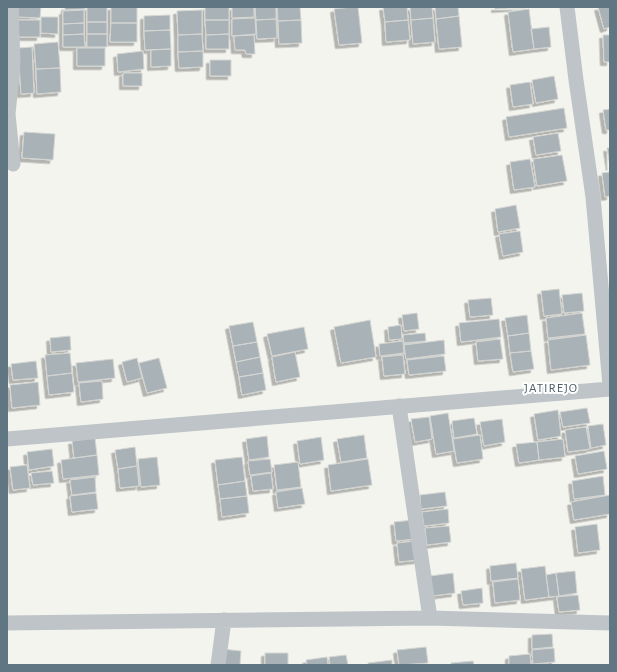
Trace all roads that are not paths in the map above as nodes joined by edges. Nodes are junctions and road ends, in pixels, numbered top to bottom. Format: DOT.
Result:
graph roads {
  1 [pos="12,7"];
  2 [pos="567,7"];
  3 [pos="13,164"];
  4 [pos="610,385"];
  5 [pos="610,389"];
  6 [pos="400,406"];
  7 [pos="7,439"];
  8 [pos="430,618"];
  9 [pos="224,620"];
  10 [pos="7,623"];
  11 [pos="610,623"];
  12 [pos="218,665"];
  1 -- 3 [label="street"];
  2 -- 4 [label="street"];
  5 -- 6 [label="street"];
  6 -- 7 [label="street"];
  6 -- 8 [label="street"];
  8 -- 9 [label="street"];
  8 -- 11 [label="street"];
  9 -- 10 [label="street"];
  9 -- 12 [label="street"];
}
